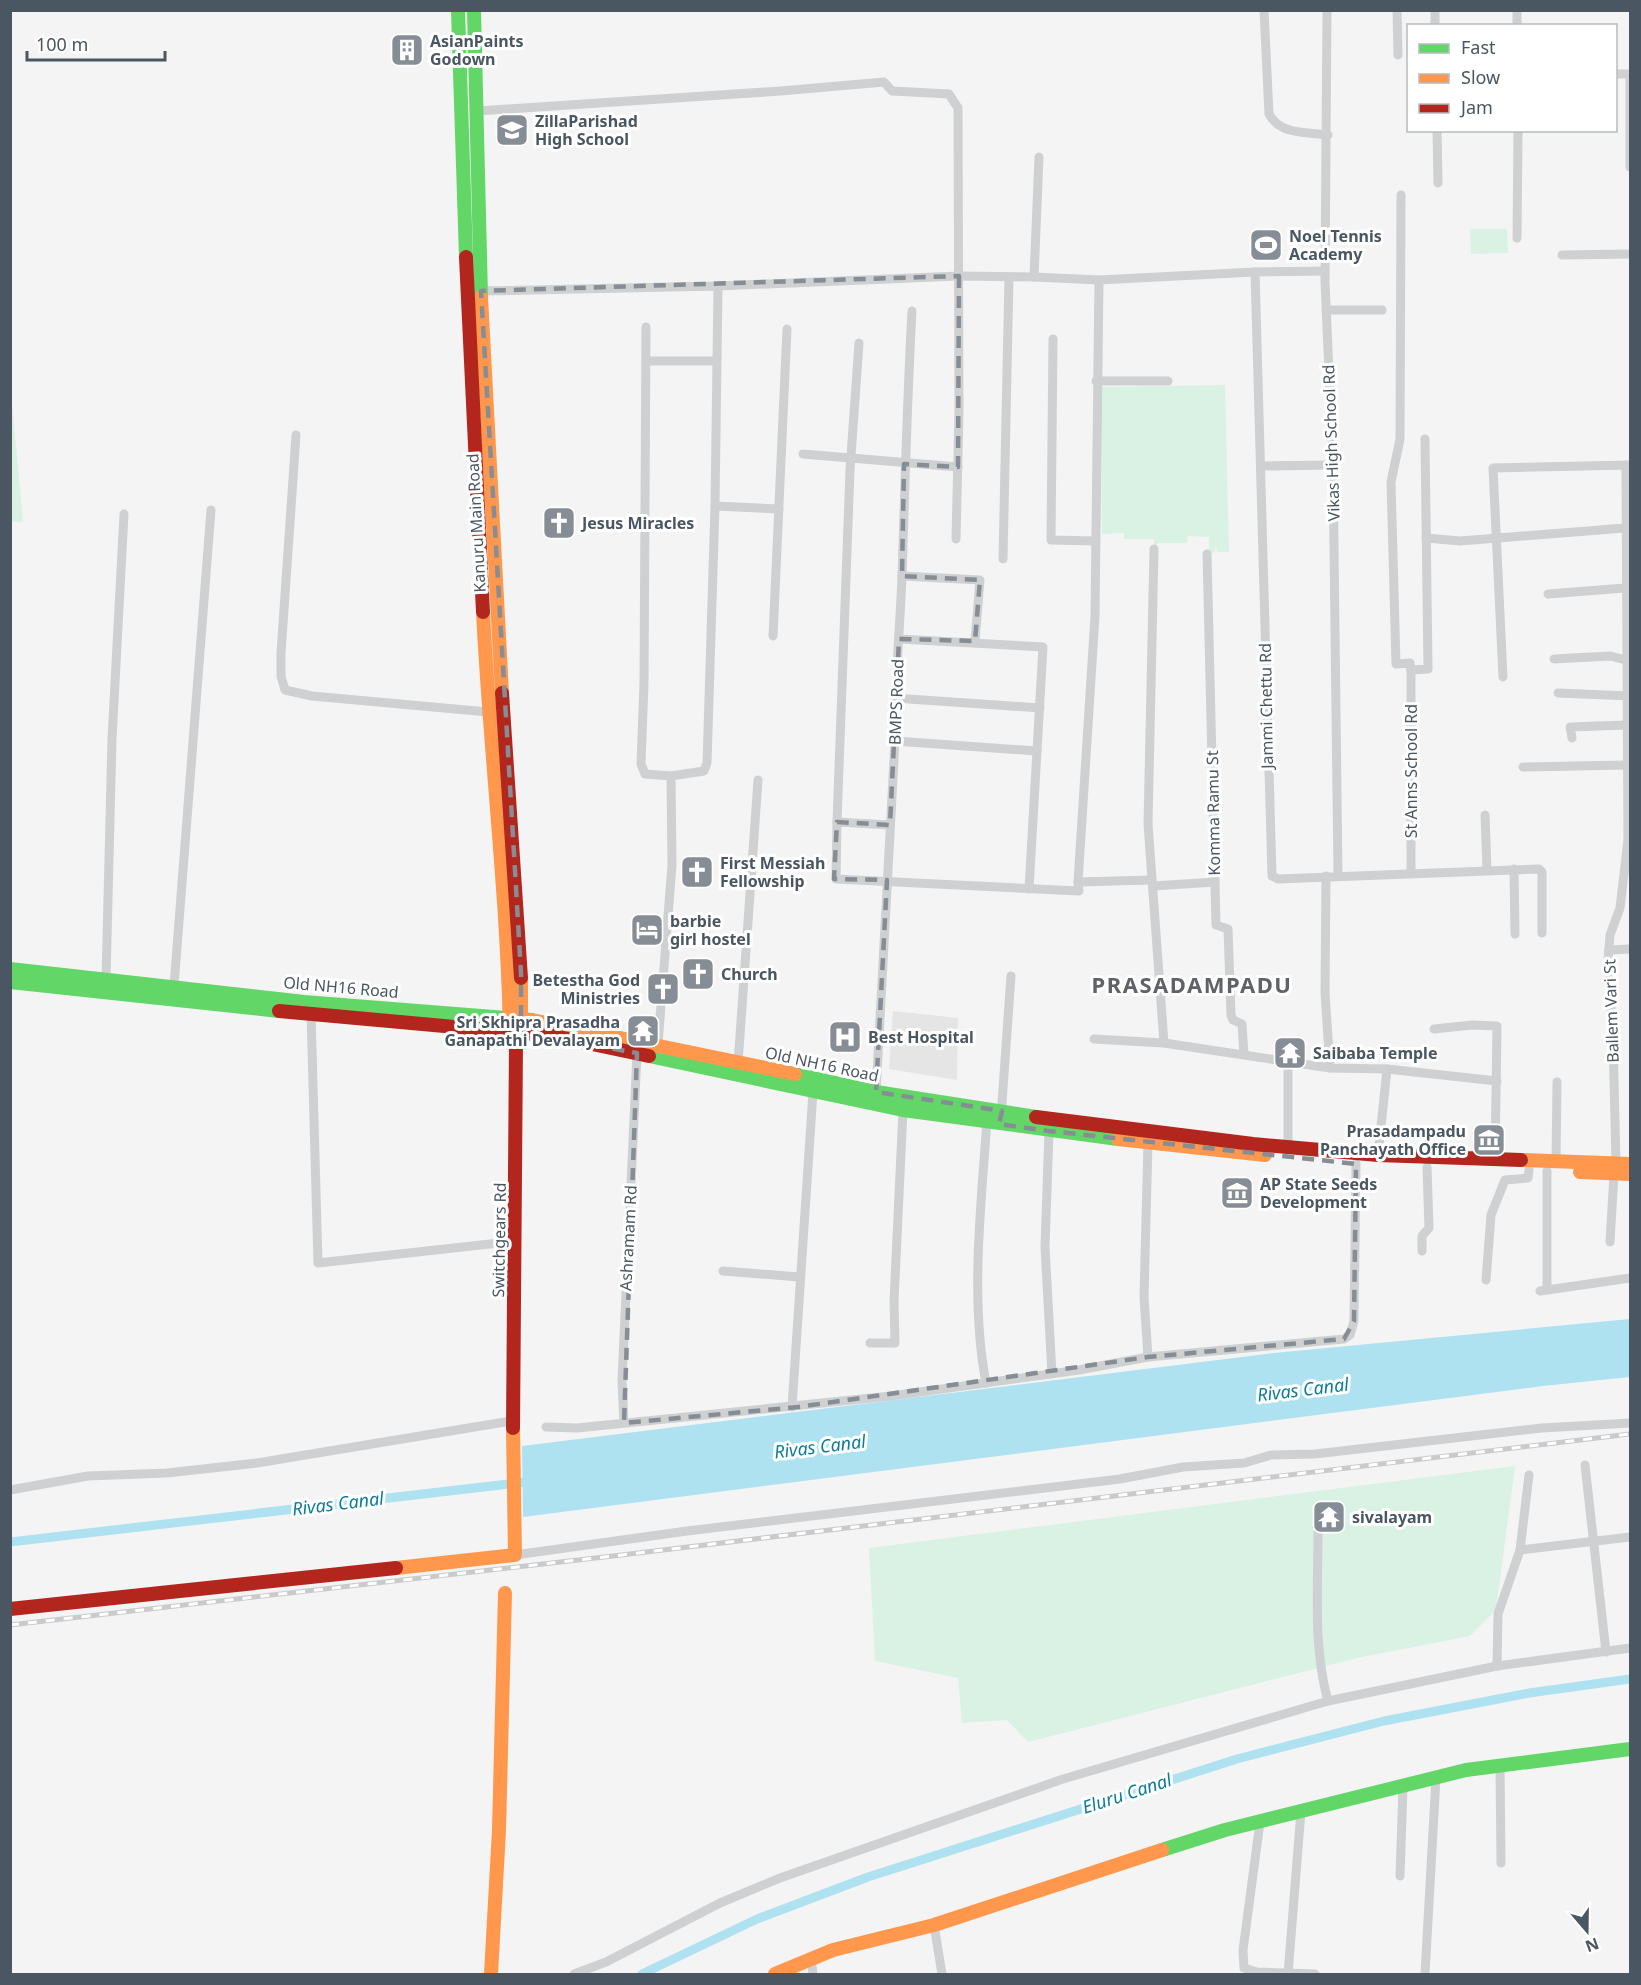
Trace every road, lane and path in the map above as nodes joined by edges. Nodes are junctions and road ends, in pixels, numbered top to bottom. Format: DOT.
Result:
graph roads {
  1 [pos="458,10"];
  2 [pos="474,10"];
  3 [pos="1264,10"];
  4 [pos="1327,10"];
  5 [pos="1396,10"];
  6 [pos="1398,55"];
  7 [pos="1630,74"];
  8 [pos="477,111"];
  9 [pos="1437,132"];
  10 [pos="1518,132"];
  11 [pos="1328,135"];
  12 [pos="1039,157"];
  13 [pos="1630,167"];
  14 [pos="1437,183"];
  15 [pos="464,187"];
  16 [pos="478,187"];
  17 [pos="1401,195"];
  18 [pos="1516,238"];
  19 [pos="1630,254"];
  20 [pos="1562,255"];
  21 [pos="1325,271"];
  22 [pos="1255,272"];
  23 [pos="959,276"];
  24 [pos="1034,276"];
  25 [pos="1009,277"];
  26 [pos="1099,280"];
  27 [pos="718,286"];
  28 [pos="481,291"];
  29 [pos="1326,310"];
  30 [pos="1382,310"];
  31 [pos="912,311"];
  32 [pos="646,327"];
  33 [pos="787,329"];
  34 [pos="1053,339"];
  35 [pos="859,343"];
  36 [pos="646,361"];
  37 [pos="715,361"];
  38 [pos="1096,381"];
  39 [pos="1168,381"];
  40 [pos="296,435"];
  41 [pos="1425,439"];
  42 [pos="482,444"];
  43 [pos="803,454"];
  44 [pos="851,459"];
  45 [pos="904,464"];
  46 [pos="1333,465"];
  47 [pos="1628,465"];
  48 [pos="1261,466"];
  49 [pos="958,467"];
  50 [pos="715,506"];
  51 [pos="779,509"];
  52 [pos="211,510"];
  53 [pos="124,514"];
  54 [pos="1625,528"];
  55 [pos="1426,538"];
  56 [pos="1496,538"];
  57 [pos="956,539"];
  58 [pos="1096,541"];
  59 [pos="1154,549"];
  60 [pos="1628,551"];
  61 [pos="1208,554"];
  62 [pos="1003,559"];
  63 [pos="902,576"];
  64 [pos="1625,588"];
  65 [pos="1548,594"];
  66 [pos="773,636"];
  67 [pos="899,639"];
  68 [pos="975,641"];
  69 [pos="1554,659"];
  70 [pos="1629,661"];
  71 [pos="1411,670"];
  72 [pos="1503,677"];
  73 [pos="1558,693"];
  74 [pos="1629,696"];
  75 [pos="894,698"];
  76 [pos="1040,708"];
  77 [pos="488,712"];
  78 [pos="1628,729"];
  79 [pos="1572,738"];
  80 [pos="895,741"];
  81 [pos="1037,751"];
  82 [pos="1523,767"];
  83 [pos="1629,770"];
  84 [pos="671,776"];
  85 [pos="758,780"];
  86 [pos="1485,814"];
  87 [pos="837,822"];
  88 [pos="890,825"];
  89 [pos="1629,840"];
  90 [pos="1514,869"];
  91 [pos="1486,870"];
  92 [pos="1411,873"];
  93 [pos="1326,876"];
  94 [pos="1338,876"];
  95 [pos="887,880"];
  96 [pos="1078,882"];
  97 [pos="1215,882"];
  98 [pos="1153,883"];
  99 [pos="1029,889"];
  100 [pos="1542,933"];
  101 [pos="1515,934"];
  102 [pos="1630,949"];
  103 [pos="1609,950"];
  104 [pos="10,969"];
  105 [pos="1011,976"];
  106 [pos="106,979"];
  107 [pos="10,982"];
  108 [pos="174,986"];
  109 [pos="311,1013"];
  110 [pos="516,1028"];
  111 [pos="1434,1029"];
  112 [pos="1094,1039"];
  113 [pos="1164,1043"];
  114 [pos="658,1044"];
  115 [pos="637,1053"];
  116 [pos="1244,1054"];
  117 [pos="1288,1062"];
  118 [pos="738,1064"];
  119 [pos="1330,1068"];
  120 [pos="1387,1069"];
  121 [pos="1497,1082"];
  122 [pos="1557,1082"];
  123 [pos="813,1092"];
  124 [pos="876,1092"];
  125 [pos="903,1110"];
  126 [pos="996,1118"];
  127 [pos="1049,1131"];
  128 [pos="1148,1143"];
  129 [pos="1288,1147"];
  130 [pos="1378,1155"];
  131 [pos="1495,1160"];
  132 [pos="1356,1164"];
  133 [pos="1630,1164"];
  134 [pos="1552,1166"];
  135 [pos="1427,1167"];
  136 [pos="1615,1168"];
  137 [pos="1529,1170"];
  138 [pos="1630,1174"];
  139 [pos="516,1241"];
  140 [pos="1610,1242"];
  141 [pos="1422,1251"];
  142 [pos="723,1271"];
  143 [pos="799,1277"];
  144 [pos="1630,1278"];
  145 [pos="1486,1280"];
  146 [pos="870,1343"];
  147 [pos="1148,1357"];
  148 [pos="1052,1374"];
  149 [pos="986,1383"];
  150 [pos="792,1407"];
  151 [pos="511,1421"];
  152 [pos="624,1423"];
  153 [pos="1630,1423"];
  154 [pos="546,1426"];
  155 [pos="1585,1464"];
  156 [pos="1529,1475"];
  157 [pos="10,1490"];
  158 [pos="1318,1533"];
  159 [pos="1630,1537"];
  160 [pos="1593,1541"];
  161 [pos="1520,1550"];
  162 [pos="515,1555"];
  163 [pos="505,1593"];
  164 [pos="10,1609"];
  165 [pos="1630,1648"];
  166 [pos="1606,1652"];
  167 [pos="1497,1666"];
  168 [pos="1328,1701"];
  169 [pos="1630,1749"];
  170 [pos="1500,1765"];
  171 [pos="1436,1778"];
  172 [pos="1403,1787"];
  173 [pos="1301,1811"];
  174 [pos="1260,1822"];
  175 [pos="1501,1863"];
  176 [pos="1400,1876"];
  177 [pos="934,1925"];
  178 [pos="811,1958"];
  179 [pos="1288,1973"];
  180 [pos="491,1974"];
  181 [pos="574,1974"];
  182 [pos="775,1974"];
  183 [pos="813,1974"];
  184 [pos="942,1974"];
  185 [pos="1315,1974"];
  186 [pos="1425,1974"];
  1 -- 15 [label="main road, Kanuru Main Road"];
  2 -- 8 [label="main road, Kanuru Main Road"];
  3 -- 11 [label="street"];
  4 -- 11 [label="street, Vikas High School Rd"];
  5 -- 6 [label="street"];
  7 -- 13 [label="street"];
  8 -- 16 [label="main road, Kanuru Main Road"];
  8 -- 23 [label="street"];
  9 -- 14 [label="street"];
  10 -- 18 [label="street"];
  11 -- 21 [label="street, Vikas High School Rd"];
  12 -- 24 [label="street"];
  15 -- 16 [label="main road"];
  15 -- 42 [label="main road, Kanuru Main Road"];
  16 -- 28 [label="main road, Kanuru Main Road"];
  17 -- 71 [label="street"];
  19 -- 20 [label="street"];
  21 -- 22 [label="street"];
  21 -- 29 [label="street, Vikas High School Rd"];
  22 -- 26 [label="street"];
  22 -- 48 [label="street, Jammi Chettu Rd"];
  23 -- 25 [label="street"];
  23 -- 27 [label="street"];
  23 -- 49 [label="street"];
  24 -- 25 [label="street"];
  24 -- 26 [label="street"];
  25 -- 62 [label="street"];
  26 -- 38 [label="street"];
  27 -- 28 [label="street"];
  27 -- 37 [label="street"];
  28 -- 42 [label="main road, Kanuru Main Road"];
  29 -- 30 [label="street"];
  29 -- 46 [label="street, Vikas High School Rd"];
  31 -- 45 [label="street, BMPS Road"];
  32 -- 36 [label="street"];
  33 -- 51 [label="street"];
  34 -- 58 [label="street"];
  35 -- 44 [label="street"];
  36 -- 37 [label="street"];
  36 -- 84 [label="street"];
  37 -- 50 [label="street"];
  38 -- 39 [label="street"];
  38 -- 58 [label="street"];
  40 -- 77 [label="street"];
  41 -- 55 [label="street"];
  42 -- 77 [label="main road, Kanuru Main Road"];
  42 -- 110 [label="main road, Kanuru Main Road"];
  43 -- 44 [label="street"];
  44 -- 45 [label="street"];
  44 -- 87 [label="street"];
  45 -- 49 [label="street"];
  45 -- 63 [label="street, BMPS Road"];
  46 -- 48 [label="street"];
  46 -- 94 [label="street, Vikas High School Rd"];
  47 -- 54 [label="street, Ballem Vari St"];
  47 -- 56 [label="street"];
  48 -- 93 [label="street, Jammi Chettu Rd"];
  49 -- 57 [label="street"];
  50 -- 51 [label="street"];
  50 -- 84 [label="street"];
  51 -- 66 [label="street"];
  52 -- 108 [label="street"];
  53 -- 106 [label="street"];
  54 -- 56 [label="street"];
  54 -- 60 [label="street, Ballem Vari St"];
  55 -- 56 [label="street"];
  55 -- 71 [label="street"];
  56 -- 72 [label="street"];
  58 -- 96 [label="street"];
  59 -- 98 [label="street"];
  60 -- 64 [label="street, Ballem Vari St"];
  61 -- 97 [label="street, Komma Ramu St"];
  63 -- 67 [label="street, BMPS Road"];
  63 -- 68 [label="street"];
  64 -- 65 [label="street"];
  64 -- 70 [label="street, Ballem Vari St"];
  67 -- 68 [label="street"];
  67 -- 75 [label="street, BMPS Road"];
  68 -- 76 [label="street"];
  69 -- 70 [label="street"];
  70 -- 74 [label="street, Ballem Vari St"];
  71 -- 92 [label="street, St Anns School Rd"];
  73 -- 74 [label="street"];
  74 -- 78 [label="street, Ballem Vari St"];
  75 -- 76 [label="street"];
  75 -- 80 [label="street, BMPS Road"];
  76 -- 81 [label="street"];
  77 -- 110 [label="main road, Kanuru Main Road"];
  78 -- 79 [label="street"];
  78 -- 83 [label="street, Ballem Vari St"];
  80 -- 81 [label="street"];
  80 -- 88 [label="street, BMPS Road"];
  81 -- 99 [label="street"];
  82 -- 83 [label="street"];
  83 -- 89 [label="street, Ballem Vari St"];
  84 -- 114 [label="street"];
  85 -- 118 [label="street"];
  86 -- 91 [label="street"];
  87 -- 88 [label="street"];
  87 -- 95 [label="street"];
  88 -- 95 [label="street, BMPS Road"];
  89 -- 103 [label="street, Ballem Vari St"];
  90 -- 91 [label="street, Jammi Chettu Rd"];
  90 -- 100 [label="street, Jammi Chettu Rd"];
  90 -- 101 [label="street"];
  91 -- 92 [label="street, Jammi Chettu Rd"];
  92 -- 94 [label="street, Jammi Chettu Rd"];
  93 -- 94 [label="street, Jammi Chettu Rd"];
  93 -- 119 [label="street"];
  95 -- 99 [label="street"];
  95 -- 124 [label="street, BMPS Road"];
  96 -- 98 [label="street"];
  96 -- 99 [label="street"];
  97 -- 98 [label="street"];
  97 -- 116 [label="street, Komma Ramu St"];
  98 -- 113 [label="street"];
  102 -- 103 [label="street"];
  103 -- 136 [label="street, Ballem Vari St"];
  104 -- 106 [label="main road, Old NH16 Road"];
  105 -- 126 [label="street"];
  106 -- 108 [label="main road, Old NH16 Road"];
  107 -- 109 [label="main road, Old NH16 Road"];
  108 -- 110 [label="main road, Old NH16 Road"];
  109 -- 110 [label="main road, Old NH16 Road"];
  109 -- 139 [label="street"];
  110 -- 114 [label="main road, Old NH16 Road"];
  110 -- 115 [label="main road, Old NH16 Road"];
  110 -- 139 [label="main road, Switchgears Rd"];
  111 -- 121 [label="street"];
  112 -- 113 [label="street"];
  113 -- 116 [label="street"];
  114 -- 118 [label="main road, Old NH16 Road"];
  115 -- 123 [label="main road, Old NH16 Road"];
  115 -- 152 [label="street, Ashramam Rd"];
  116 -- 117 [label="street"];
  117 -- 119 [label="street"];
  117 -- 129 [label="street"];
  118 -- 124 [label="main road, Old NH16 Road"];
  119 -- 120 [label="street"];
  120 -- 121 [label="street"];
  120 -- 130 [label="street"];
  121 -- 131 [label="street"];
  122 -- 134 [label="street"];
  123 -- 125 [label="main road, Old NH16 Road"];
  123 -- 143 [label="street"];
  124 -- 126 [label="main road, Old NH16 Road"];
  125 -- 126 [label="main road, Old NH16 Road"];
  125 -- 146 [label="street"];
  126 -- 127 [label="main road, Old NH16 Road"];
  126 -- 129 [label="main road, Old NH16 Road"];
  126 -- 149 [label="street"];
  127 -- 128 [label="main road, Old NH16 Road"];
  127 -- 148 [label="street"];
  128 -- 132 [label="main road, Old NH16 Road"];
  128 -- 147 [label="street"];
  129 -- 130 [label="main road, Old NH16 Road"];
  130 -- 131 [label="main road, Old NH16 Road"];
  131 -- 134 [label="main road, Old NH16 Road"];
  132 -- 135 [label="main road, Old NH16 Road"];
  132 -- 147 [label="street"];
  133 -- 136 [label="main road, Old NH16 Road"];
  134 -- 136 [label="main road, Old NH16 Road"];
  134 -- 137 [label="main road, Old NH16 Road"];
  134 -- 144 [label="street"];
  135 -- 137 [label="main road, Old NH16 Road"];
  135 -- 141 [label="street"];
  136 -- 138 [label="main road, Old NH16 Road"];
  136 -- 140 [label="street, Ballem Vari St"];
  137 -- 145 [label="street"];
  139 -- 151 [label="main road, Switchgears Rd"];
  142 -- 143 [label="street"];
  143 -- 150 [label="street"];
  147 -- 148 [label="street"];
  148 -- 149 [label="street"];
  149 -- 150 [label="street"];
  150 -- 152 [label="street"];
  151 -- 157 [label="street"];
  151 -- 162 [label="main road, Switchgears Rd"];
  152 -- 154 [label="street"];
  153 -- 162 [label="street"];
  155 -- 160 [label="street"];
  156 -- 161 [label="street"];
  158 -- 168 [label="street"];
  159 -- 160 [label="street"];
  160 -- 161 [label="street"];
  160 -- 166 [label="street"];
  161 -- 167 [label="street"];
  162 -- 164 [label="main road"];
  163 -- 180 [label="main road"];
  165 -- 166 [label="street"];
  166 -- 167 [label="street"];
  167 -- 168 [label="street"];
  168 -- 181 [label="street"];
  169 -- 170 [label="main road"];
  170 -- 171 [label="main road"];
  170 -- 175 [label="street"];
  171 -- 172 [label="main road"];
  171 -- 186 [label="street"];
  172 -- 173 [label="main road"];
  172 -- 176 [label="street"];
  173 -- 174 [label="main road"];
  173 -- 179 [label="street"];
  174 -- 177 [label="main road"];
  174 -- 179 [label="street"];
  177 -- 178 [label="main road"];
  177 -- 184 [label="street"];
  178 -- 182 [label="main road"];
  178 -- 183 [label="street"];
  179 -- 185 [label="street"];
}
